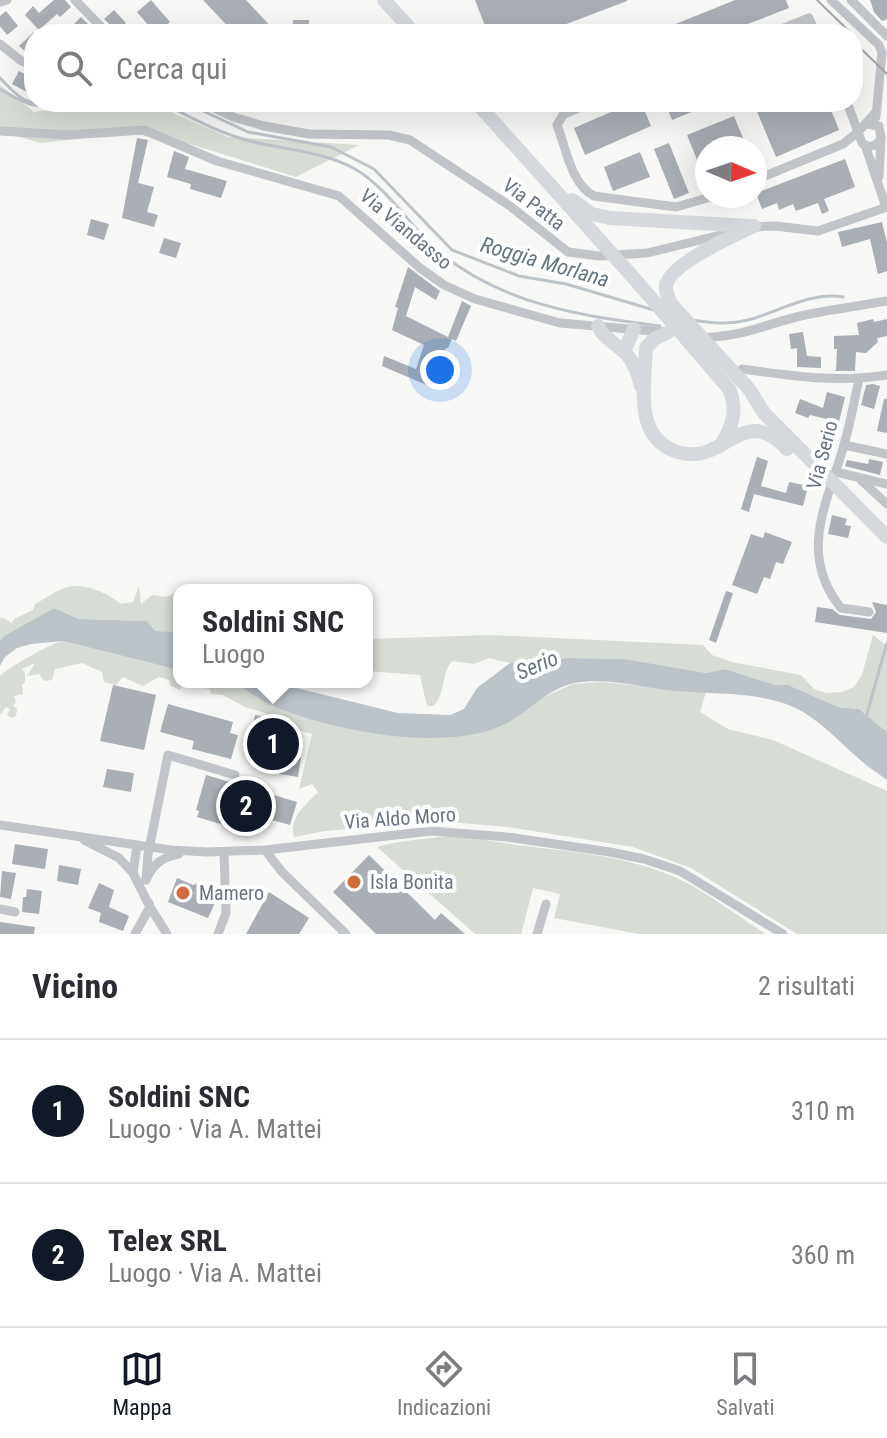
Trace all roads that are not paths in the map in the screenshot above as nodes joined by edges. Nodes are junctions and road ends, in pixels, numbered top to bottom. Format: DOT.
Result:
graph roads {
  1 [pos="7,0"];
  2 [pos="75,0"];
  3 [pos="384,0"];
  4 [pos="831,0"];
  5 [pos="851,0"];
  6 [pos="0,2"];
  7 [pos="98,24"];
  8 [pos="406,24"];
  9 [pos="794,24"];
  10 [pos="812,24"];
  11 [pos="857,24"];
  12 [pos="863,30"];
  13 [pos="887,36"];
  14 [pos="0,44"];
  15 [pos="884,53"];
  16 [pos="24,62"];
  17 [pos="222,112"];
  18 [pos="485,112"];
  19 [pos="570,112"];
  20 [pos="851,112"];
  21 [pos="875,113"];
  22 [pos="879,126"];
  23 [pos="862,127"];
  24 [pos="0,131"];
  25 [pos="881,138"];
  26 [pos="843,144"];
  27 [pos="863,144"];
  28 [pos="882,163"];
  29 [pos="540,174"];
  30 [pos="767,175"];
  31 [pos="695,202"];
  32 [pos="886,207"];
  33 [pos="754,226"];
  34 [pos="639,284"];
  35 [pos="887,301"];
  36 [pos="598,326"];
  37 [pos="634,329"];
  38 [pos="667,333"];
  39 [pos="646,348"];
  40 [pos="624,351"];
  41 [pos="742,369"];
  42 [pos="887,375"];
  43 [pos="859,380"];
  44 [pos="747,391"];
  45 [pos="644,398"];
  46 [pos="721,445"];
  47 [pos="844,445"];
  48 [pos="887,454"];
  49 [pos="829,477"];
  50 [pos="859,477"];
  51 [pos="887,484"];
  52 [pos="887,504"];
  53 [pos="883,533"];
  54 [pos="869,612"];
  55 [pos="235,775"];
  56 [pos="0,825"];
  57 [pos="70,834"];
  58 [pos="137,845"];
  59 [pos="150,847"];
  60 [pos="265,850"];
  61 [pos="190,852"];
  62 [pos="224,853"];
  63 [pos="133,873"];
  64 [pos="146,880"];
  65 [pos="546,904"];
  66 [pos="150,907"];
  67 [pos="0,909"];
  68 [pos="15,912"];
  69 [pos="219,933"];
  70 [pos="135,934"];
  71 [pos="167,934"];
  72 [pos="346,934"];
  73 [pos="537,934"];
  74 [pos="783,934"];
  1 -- 6 [label="street"];
  2 -- 7 [label="street"];
  3 -- 8 [label="highway"];
  4 -- 11 [label="street"];
  5 -- 13 [label="street"];
  9 -- 10 [label="street"];
  12 -- 15 [label="street"];
  14 -- 16 [label="street"];
  15 -- 21 [label="street"];
  17 -- 33 [label="street, Via Patta"];
  18 -- 29 [label="highway"];
  19 -- 31 [label="street"];
  20 -- 23 [label="street"];
  21 -- 22 [label="street"];
  21 -- 23 [label="street"];
  22 -- 23 [label="street"];
  22 -- 25 [label="street"];
  23 -- 26 [label="street"];
  23 -- 27 [label="street"];
  24 -- 36 [label="street, Via Viandasso"];
  25 -- 27 [label="street"];
  25 -- 28 [label="street"];
  26 -- 27 [label="street"];
  26 -- 30 [label="street"];
  27 -- 28 [label="street"];
  28 -- 32 [label="street"];
  29 -- 33 [label="highway"];
  29 -- 34 [label="highway"];
  32 -- 33 [label="street, Via Patta"];
  33 -- 44 [label="highway"];
  34 -- 44 [label="highway"];
  34 -- 46 [label="highway"];
  35 -- 38 [label="street, Via Viandasso"];
  36 -- 37 [label="street, Via Viandasso"];
  36 -- 40 [label="highway"];
  37 -- 38 [label="street, Via Viandasso"];
  37 -- 39 [label="highway"];
  37 -- 40 [label="highway"];
  38 -- 39 [label="highway"];
  39 -- 45 [label="highway"];
  40 -- 45 [label="highway"];
  41 -- 43 [label="street"];
  42 -- 43 [label="street"];
  43 -- 47 [label="street, Via Serio"];
  44 -- 49 [label="highway"];
  45 -- 46 [label="highway"];
  46 -- 49 [label="highway"];
  47 -- 48 [label="street"];
  47 -- 49 [label="street, Via Serio"];
  49 -- 50 [label="street"];
  49 -- 53 [label="highway"];
  49 -- 54 [label="street, Via Serio"];
  50 -- 51 [label="street"];
  50 -- 52 [label="street"];
  55 -- 59 [label="street"];
  56 -- 57 [label="street, Via Aldo Moro"];
  57 -- 58 [label="street, Via Aldo Moro"];
  57 -- 63 [label="street"];
  58 -- 59 [label="street, Via Aldo Moro"];
  58 -- 63 [label="street"];
  59 -- 61 [label="street, Via Aldo Moro"];
  59 -- 64 [label="street"];
  60 -- 62 [label="street, Via Aldo Moro"];
  60 -- 72 [label="street"];
  60 -- 74 [label="street, Via Aldo Moro"];
  61 -- 62 [label="street, Via Aldo Moro"];
  61 -- 64 [label="street"];
  62 -- 69 [label="street"];
  63 -- 66 [label="street"];
  64 -- 66 [label="street"];
  65 -- 73 [label="street"];
  66 -- 70 [label="street"];
  66 -- 71 [label="street"];
  67 -- 68 [label="street"];
}
